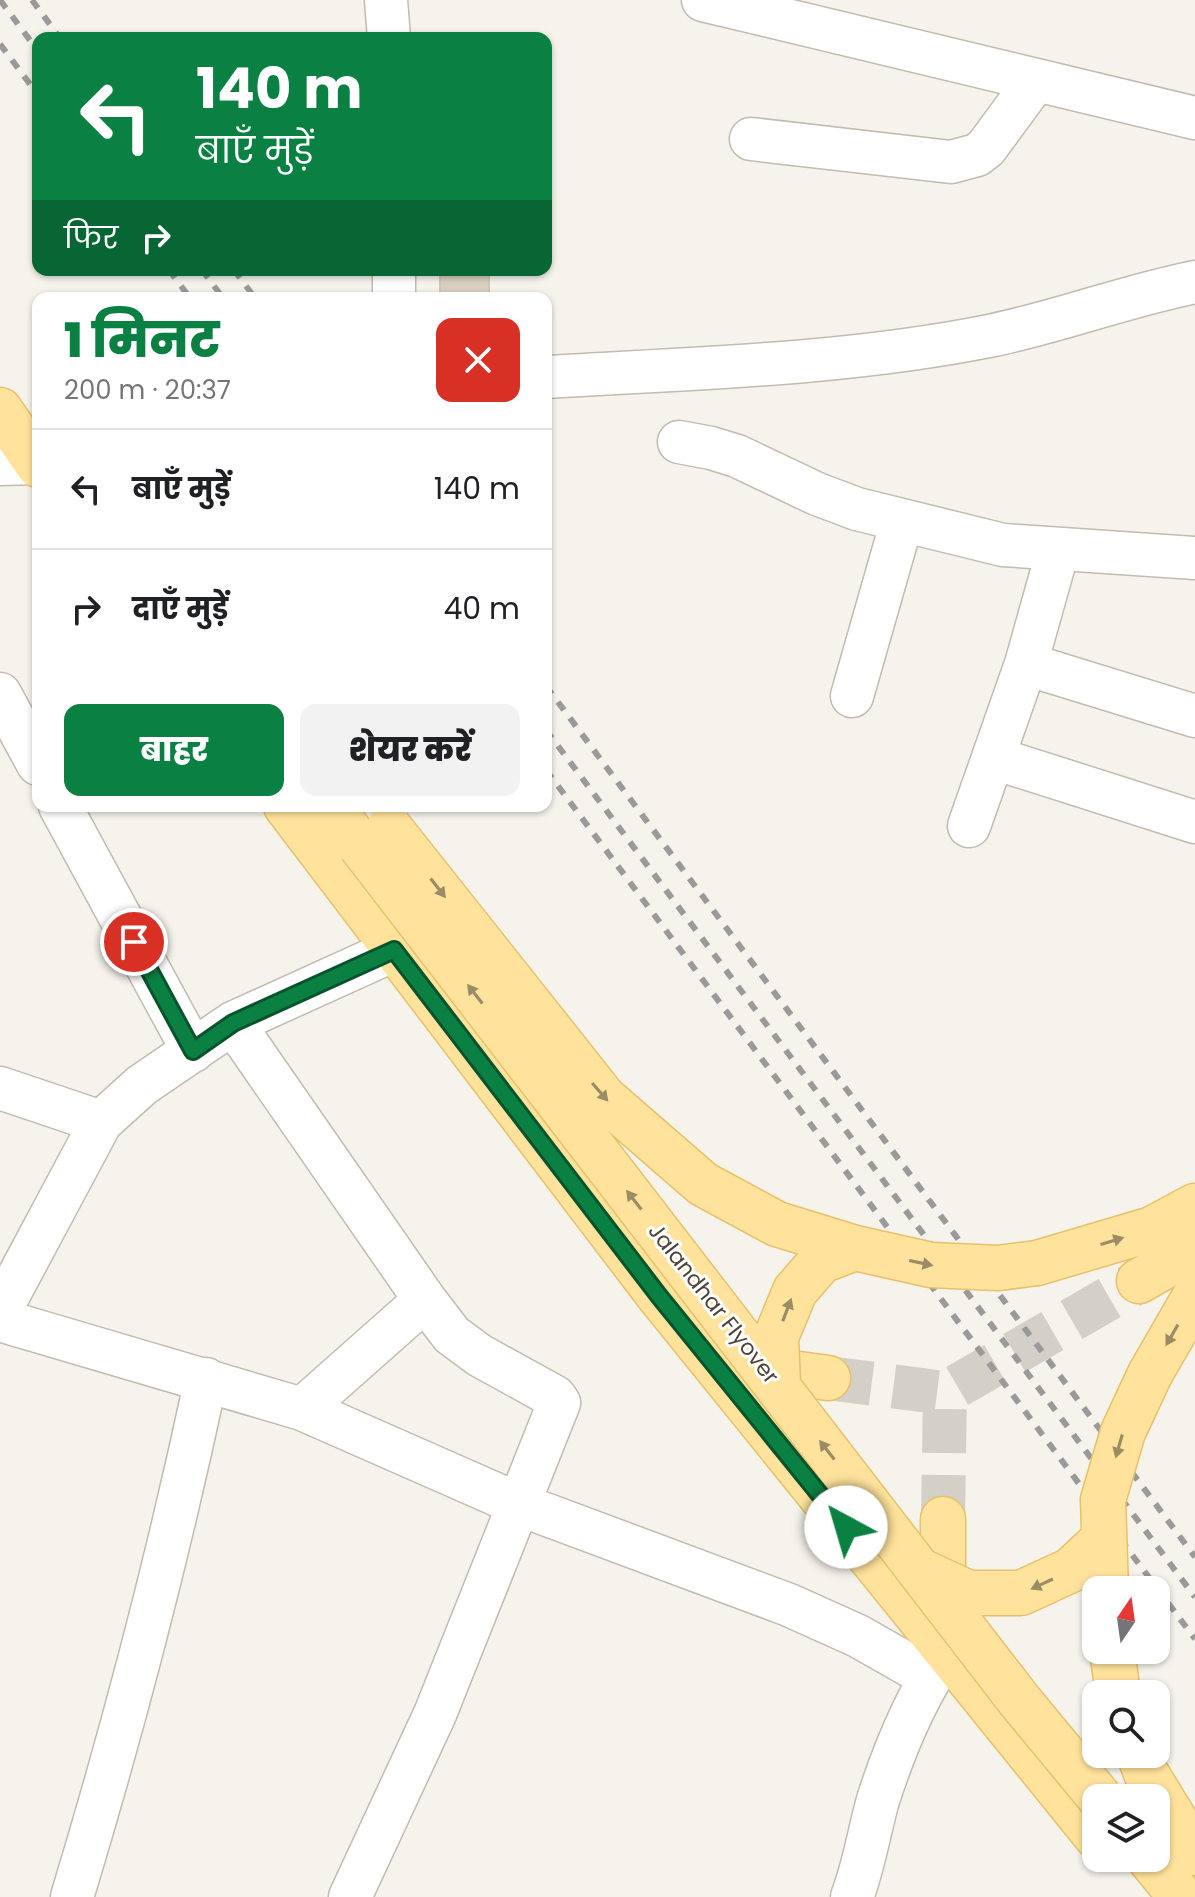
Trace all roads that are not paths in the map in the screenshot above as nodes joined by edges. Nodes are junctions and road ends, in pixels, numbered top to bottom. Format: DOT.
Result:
graph roads {
  1 [pos="386,0"];
  2 [pos="703,0"];
  3 [pos="389,32"];
  4 [pos="1036,80"];
  5 [pos="1195,118"];
  6 [pos="751,139"];
  7 [pos="1195,282"];
  8 [pos="552,377"];
  9 [pos="0,410"];
  10 [pos="679,442"];
  11 [pos="25,464"];
  12 [pos="902,521"];
  13 [pos="1058,550"];
  14 [pos="1195,558"];
  15 [pos="1026,664"];
  16 [pos="0,694"];
  17 [pos="852,696"];
  18 [pos="1195,716"];
  19 [pos="32,753"];
  20 [pos="994,758"];
  21 [pos="63,812"];
  22 [pos="290,812"];
  23 [pos="344,812"];
  24 [pos="1195,822"];
  25 [pos="374,826"];
  26 [pos="969,826"];
  27 [pos="394,950"];
  28 [pos="233,1023"];
  29 [pos="193,1051"];
  30 [pos="0,1056"];
  31 [pos="9,1091"];
  32 [pos="101,1122"];
  33 [pos="1195,1206"];
  34 [pos="855,1248"];
  35 [pos="1193,1270"];
  36 [pos="1139,1281"];
  37 [pos="425,1300"];
  38 [pos="0,1311"];
  39 [pos="0,1320"];
  40 [pos="712,1362"];
  41 [pos="828,1378"];
  42 [pos="206,1379"];
  43 [pos="778,1386"];
  44 [pos="302,1409"];
  45 [pos="518,1504"];
  46 [pos="943,1519"];
  47 [pos="1104,1539"];
  48 [pos="921,1571"];
  49 [pos="1105,1576"];
  50 [pos="940,1658"];
  51 [pos="1144,1768"];
  52 [pos="1088,1784"];
  53 [pos="1082,1820"];
  54 [pos="1195,1853"];
  55 [pos="1125,1872"];
  56 [pos="1160,1872"];
  57 [pos="72,1897"];
  58 [pos="350,1897"];
  59 [pos="852,1897"];
  60 [pos="1145,1897"];
  61 [pos="1181,1897"];
  1 -- 3 [label="street"];
  2 -- 4 [label="street"];
  4 -- 5 [label="street"];
  4 -- 6 [label="street"];
  7 -- 8 [label="street"];
  9 -- 11 [label="main road"];
  10 -- 12 [label="street"];
  12 -- 13 [label="street"];
  12 -- 17 [label="street"];
  13 -- 14 [label="street"];
  13 -- 15 [label="street"];
  15 -- 18 [label="street"];
  15 -- 20 [label="street"];
  16 -- 19 [label="street"];
  20 -- 24 [label="street"];
  20 -- 26 [label="street"];
  21 -- 29 [label="street"];
  22 -- 27 [label="main road"];
  23 -- 25 [label="main road, Jalandhar Flyover"];
  25 -- 34 [label="main road, Jalandhar Flyover, one-way, bridge"];
  43 -- 25 [label="main road, Jalandhar Flyover, one-way, bridge"];
  27 -- 28 [label="street"];
  27 -- 40 [label="main road"];
  28 -- 29 [label="street"];
  28 -- 37 [label="street"];
  29 -- 32 [label="street"];
  30 -- 31 [label="street"];
  31 -- 32 [label="street"];
  32 -- 38 [label="street"];
  34 -- 33 [label="main road, Jalandhar Flyover, one-way, bridge"];
  43 -- 34 [label="main road, one-way, bridge"];
  35 -- 36 [label="main road"];
  35 -- 47 [label="main road, one-way, bridge"];
  37 -- 44 [label="street"];
  37 -- 45 [label="street"];
  39 -- 42 [label="street"];
  40 -- 41 [label="main road"];
  40 -- 50 [label="main road"];
  42 -- 44 [label="street"];
  42 -- 57 [label="street"];
  48 -- 43 [label="main road, Jalandhar Flyover, one-way, bridge"];
  44 -- 45 [label="street"];
  45 -- 50 [label="street"];
  45 -- 58 [label="street"];
  46 -- 50 [label="main road"];
  47 -- 48 [label="main road, one-way, bridge"];
  47 -- 49 [label="main road, bridge"];
  48 -- 52 [label="main road, Jalandhar Flyover, bridge"];
  50 -- 53 [label="main road"];
  50 -- 59 [label="street"];
  51 -- 54 [label="main road"];
  55 -- 60 [label="main road"];
  56 -- 61 [label="main road"];
}
